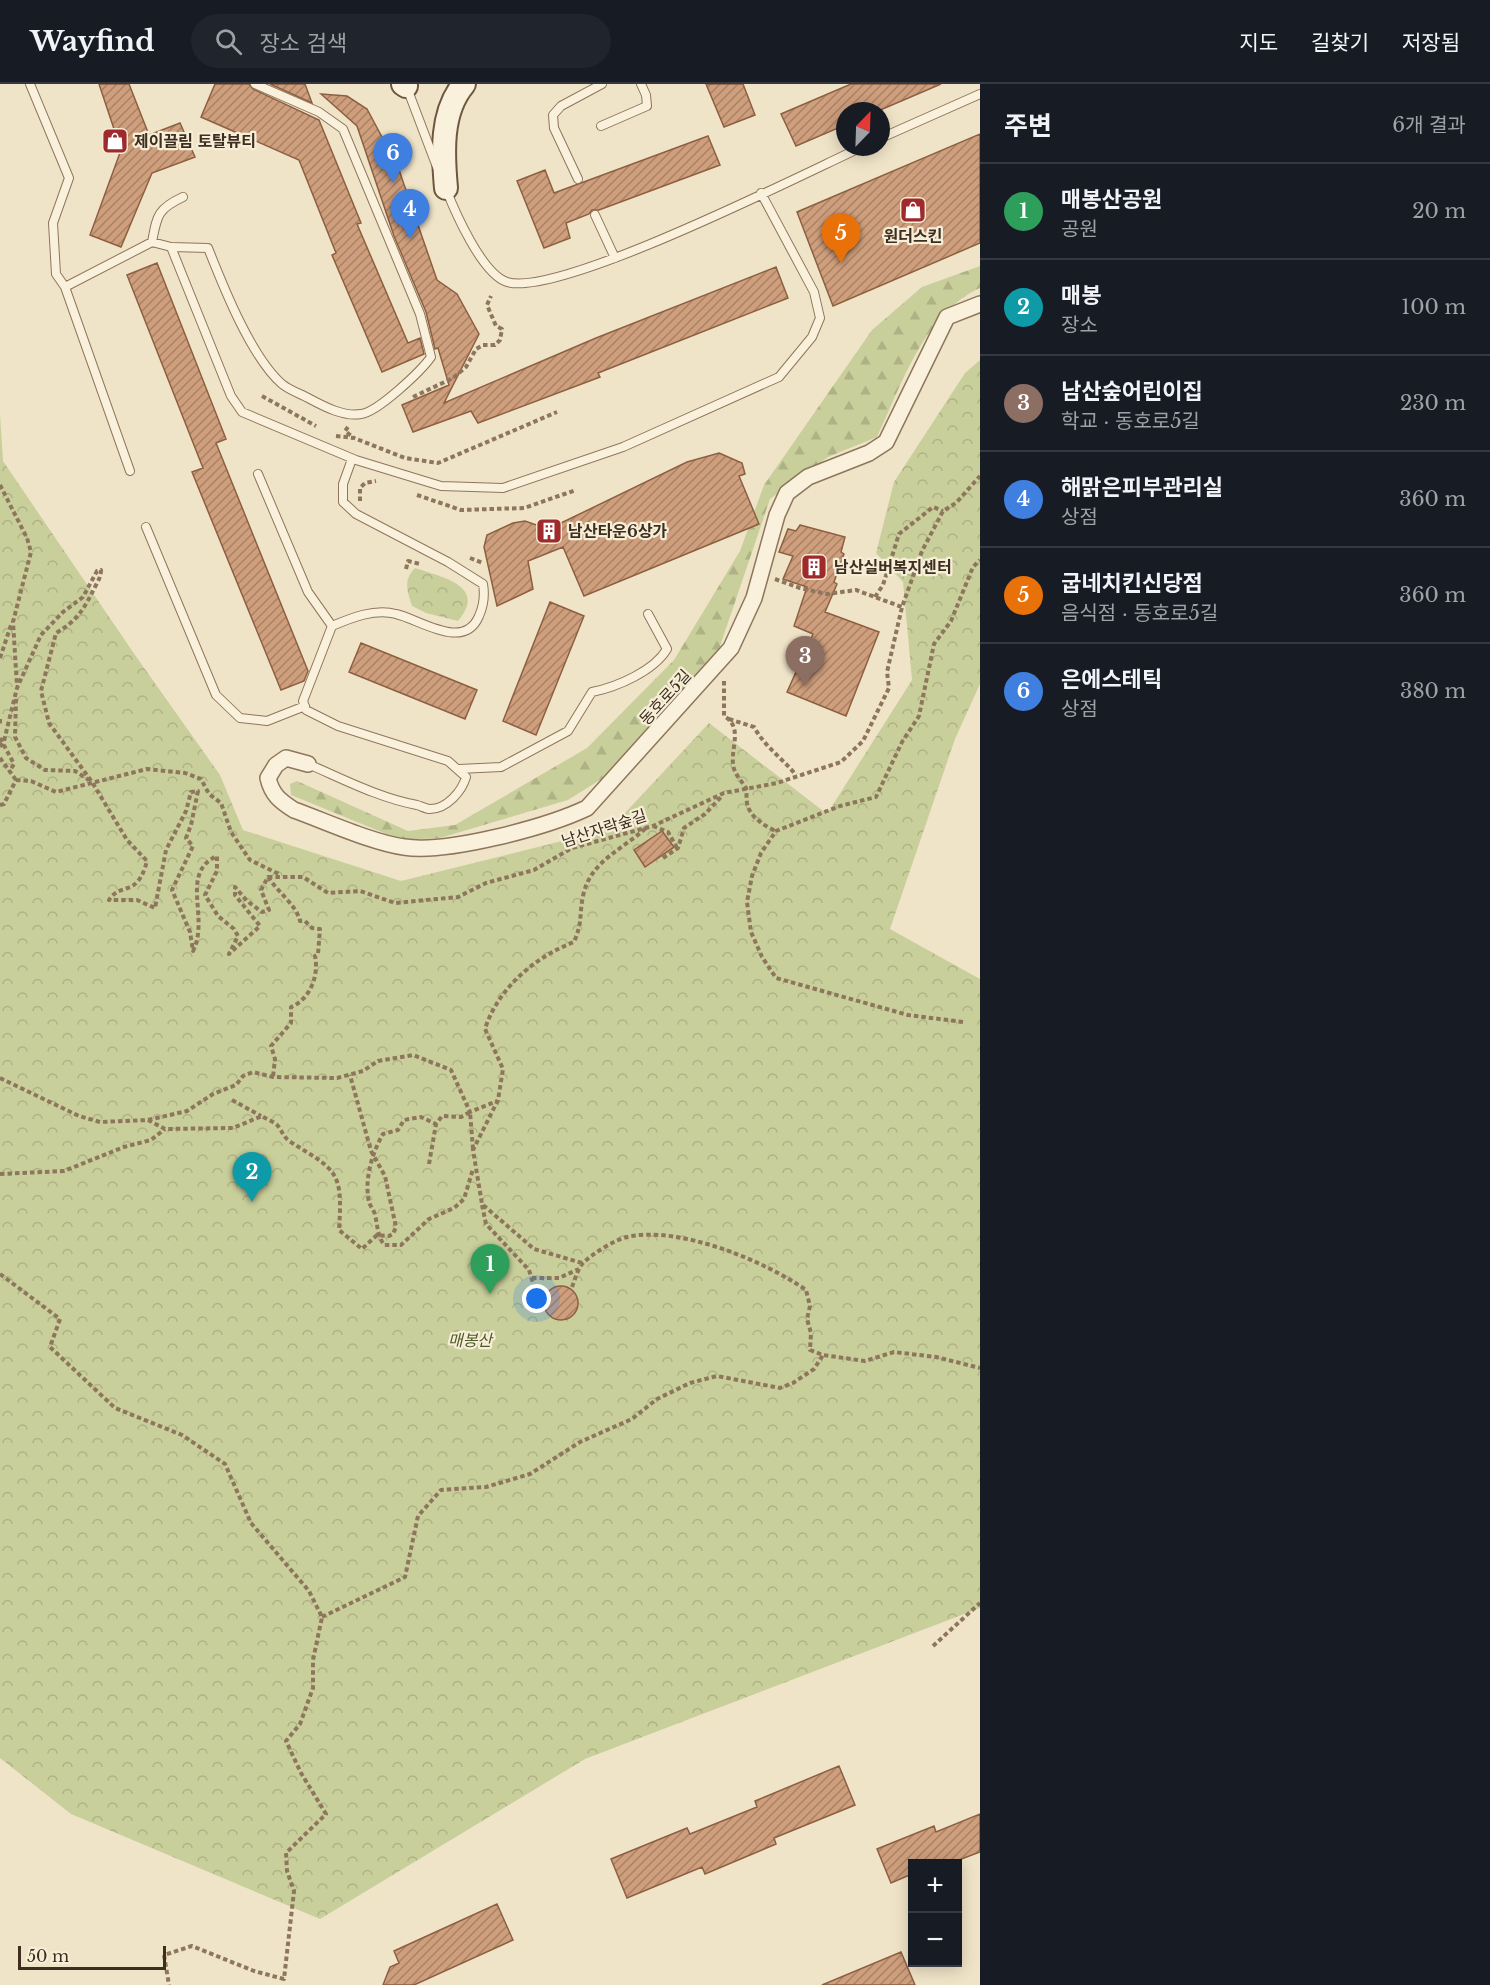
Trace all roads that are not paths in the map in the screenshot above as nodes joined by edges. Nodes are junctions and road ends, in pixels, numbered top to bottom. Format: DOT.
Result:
graph roads {
  1 [pos="30,84"];
  2 [pos="255,84"];
  3 [pos="464,84"];
  4 [pos="602,84"];
  5 [pos="641,84"];
  6 [pos="405,85"];
  7 [pos="980,94"];
  8 [pos="601,126"];
  9 [pos="890,134"];
  10 [pos="842,156"];
  11 [pos="578,179"];
  12 [pos="446,188"];
  13 [pos="761,193"];
  14 [pos="183,197"];
  15 [pos="594,215"];
  16 [pos="153,242"];
  17 [pos="171,247"];
  18 [pos="615,258"];
  19 [pos="65,287"];
  20 [pos="980,304"];
  21 [pos="352,459"];
  22 [pos="130,471"];
  23 [pos="258,474"];
  24 [pos="146,526"];
  25 [pos="648,614"];
  26 [pos="332,626"];
  27 [pos="305,706"];
  28 [pos="308,764"];
  29 [pos="459,769"];
  1 -- 19 [label="lane"];
  2 -- 17 [label="lane"];
  3 -- 12 [label="main road"];
  4 -- 11 [label="lane"];
  5 -- 8 [label="lane"];
  6 -- 12 [label="lane"];
  7 -- 9 [label="lane"];
  10 -- 13 [label="lane"];
  12 -- 18 [label="lane"];
  13 -- 18 [label="lane"];
  13 -- 21 [label="lane"];
  14 -- 16 [label="lane"];
  15 -- 18 [label="lane"];
  16 -- 17 [label="lane"];
  16 -- 19 [label="lane"];
  17 -- 21 [label="lane"];
  19 -- 22 [label="lane"];
  20 -- 28 [label="street, 동호로5길"];
  21 -- 26 [label="lane"];
  23 -- 26 [label="lane"];
  24 -- 27 [label="lane"];
  25 -- 29 [label="lane"];
  26 -- 27 [label="lane"];
  27 -- 29 [label="lane"];
  28 -- 29 [label="lane"];
}
